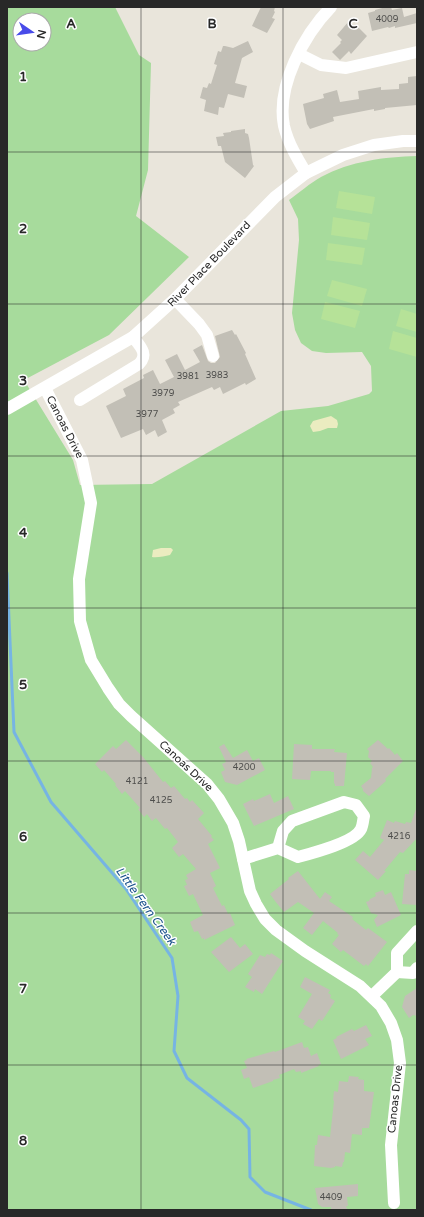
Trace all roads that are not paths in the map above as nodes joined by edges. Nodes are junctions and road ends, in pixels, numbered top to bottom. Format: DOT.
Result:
graph roads {
  1 [pos="331,7"];
  2 [pos="417,52"];
  3 [pos="299,54"];
  4 [pos="417,141"];
  5 [pos="306,173"];
  6 [pos="175,299"];
  7 [pos="133,337"];
  8 [pos="213,356"];
  9 [pos="45,388"];
  10 [pos="80,400"];
  11 [pos="7,409"];
  12 [pos="278,848"];
  13 [pos="243,859"];
  14 [pos="417,931"];
  15 [pos="417,968"];
  16 [pos="397,972"];
  17 [pos="372,996"];
  18 [pos="394,1203"];
  1 -- 3 [label="street"];
  2 -- 3 [label="street"];
  3 -- 5 [label="street"];
  4 -- 5 [label="street, River Place Boulevard"];
  5 -- 6 [label="street, River Place Boulevard"];
  6 -- 7 [label="street, River Place Boulevard"];
  6 -- 8 [label="street"];
  7 -- 9 [label="street, River Place Boulevard"];
  7 -- 10 [label="street"];
  9 -- 11 [label="street, River Place Boulevard"];
  9 -- 13 [label="street, Canoas Drive"];
  12 -- 12 [label="street"];
  12 -- 13 [label="street"];
  13 -- 17 [label="street, Canoas Drive"];
  14 -- 16 [label="street"];
  15 -- 16 [label="street"];
  16 -- 17 [label="street"];
  17 -- 18 [label="street, Canoas Drive"];
}
